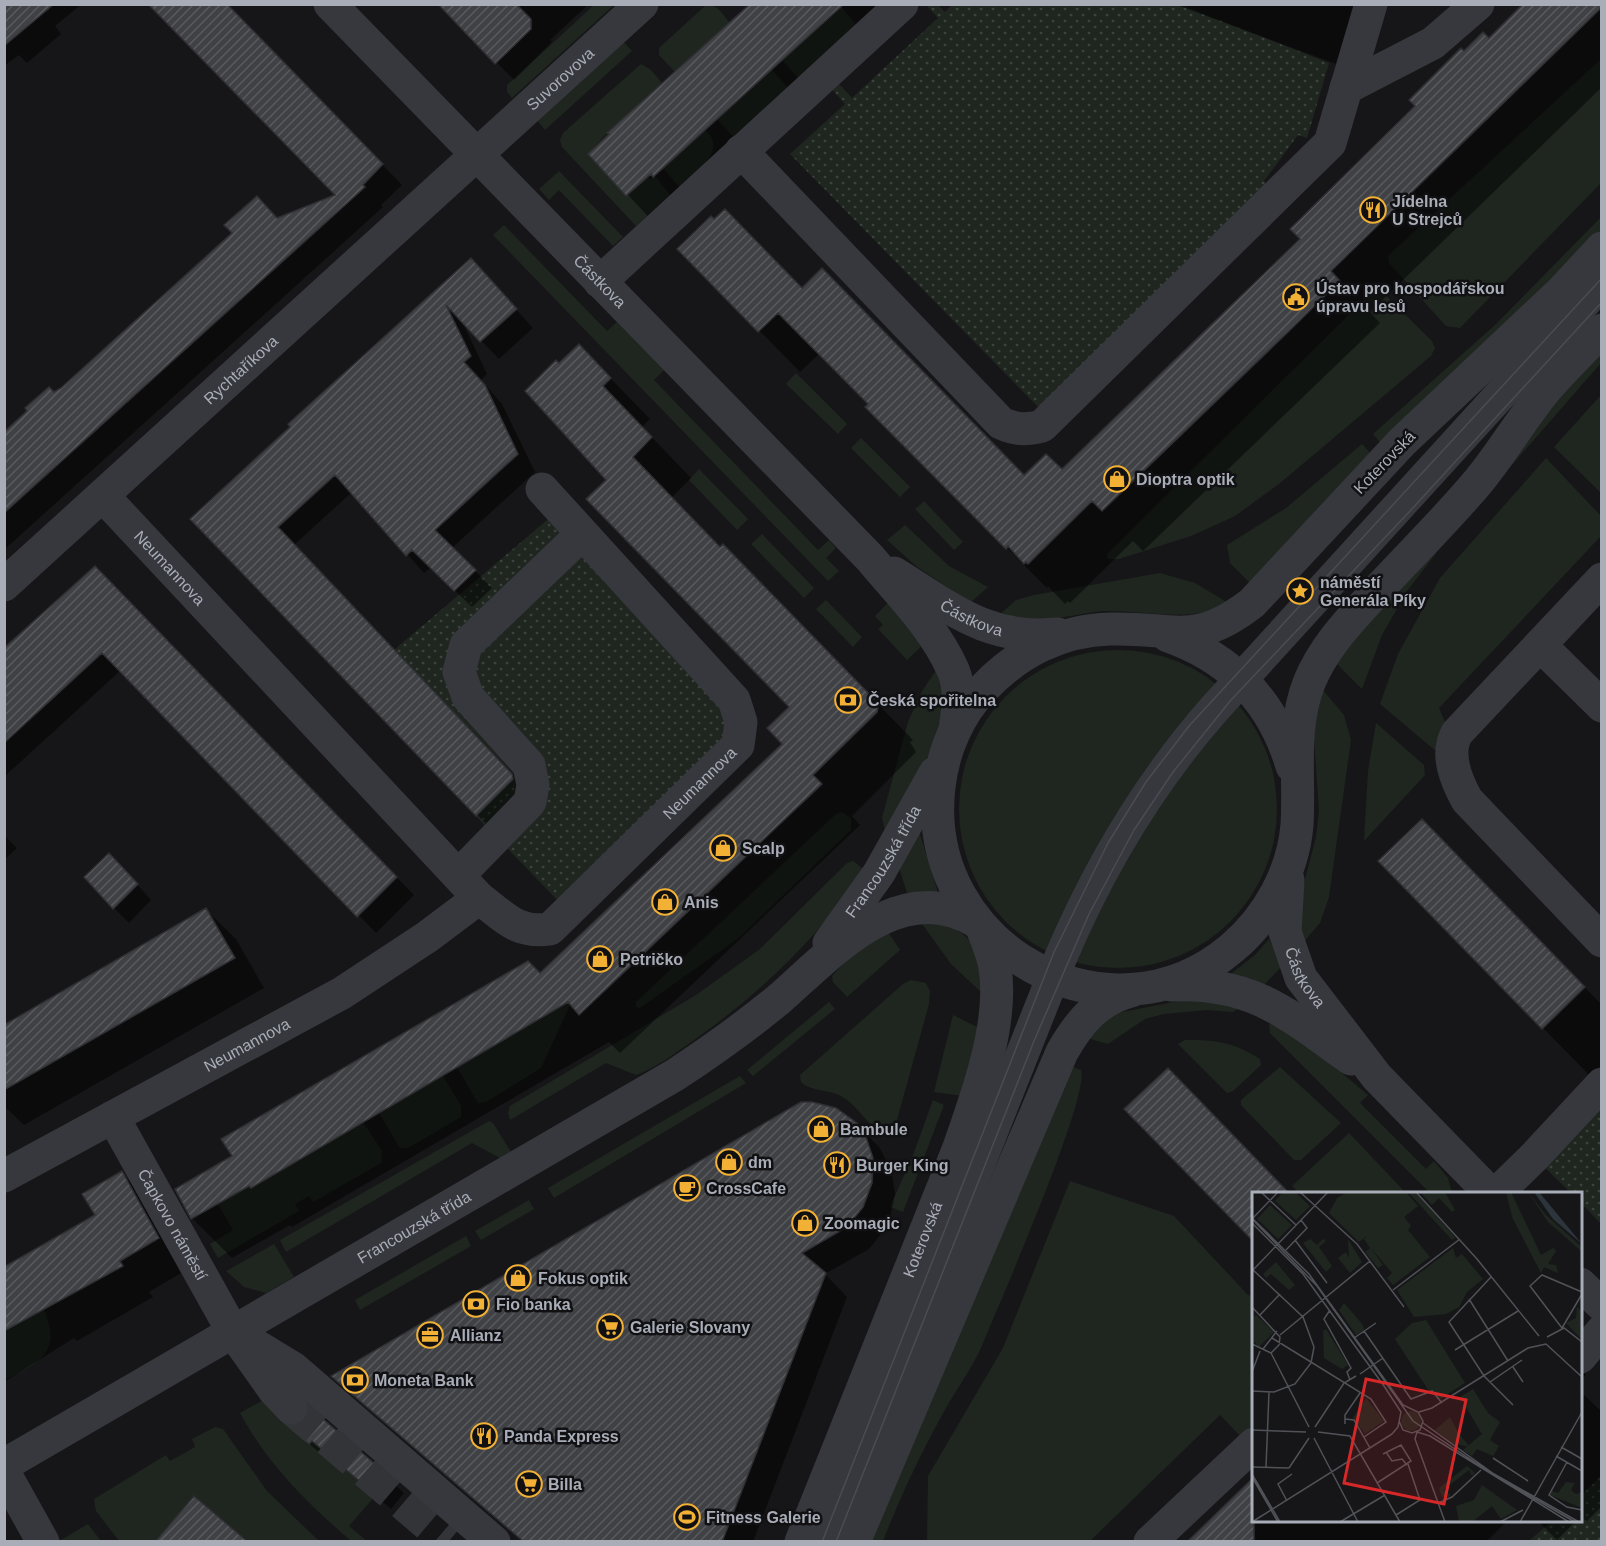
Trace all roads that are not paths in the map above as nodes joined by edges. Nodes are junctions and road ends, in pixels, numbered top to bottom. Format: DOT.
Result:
graph roads {
  1 [pos="330,4"];
  2 [pos="642,4"];
  3 [pos="902,4"];
  4 [pos="1371,4"];
  5 [pos="1478,4"];
  6 [pos="1346,88"];
  7 [pos="741,152"];
  8 [pos="478,156"];
  9 [pos="1602,248"];
  10 [pos="600,282"];
  11 [pos="1602,283"];
  12 [pos="1602,330"];
  13 [pos="542,489"];
  14 [pos="103,496"];
  15 [pos="582,534"];
  16 [pos="870,558"];
  17 [pos="1602,579"];
  18 [pos="4,585"];
  19 [pos="1086,631"];
  20 [pos="1148,631"];
  21 [pos="1540,645"];
  22 [pos="1241,678"];
  23 [pos="1602,706"];
  24 [pos="950,742"];
  25 [pos="1297,794"];
  26 [pos="1291,858"];
  27 [pos="469,886"];
  28 [pos="980,925"];
  29 [pos="1602,941"];
  30 [pos="811,969"];
  31 [pos="1053,977"];
  32 [pos="1148,987"];
  33 [pos="1377,1077"];
  34 [pos="1602,1084"];
  35 [pos="113,1117"];
  36 [pos="5,1176"];
  37 [pos="1489,1192"];
  38 [pos="1498,1192"];
  39 [pos="1582,1285"];
  40 [pos="1602,1305"];
  41 [pos="1602,1331"];
  42 [pos="233,1332"];
  43 [pos="1582,1356"];
  44 [pos="291,1408"];
  45 [pos="1252,1446"];
  46 [pos="4,1465"];
  47 [pos="4,1472"];
  48 [pos="43,1542"];
  49 [pos="494,1542"];
  50 [pos="801,1542"];
  51 [pos="829,1542"];
  52 [pos="854,1542"];
  53 [pos="1150,1542"];
  1 -- 8 [label="street, Částkova"];
  2 -- 8 [label="street, Suvorovova"];
  3 -- 7 [label="street"];
  4 -- 6 [label="street"];
  5 -- 6 [label="street"];
  6 -- 7 [label="street"];
  7 -- 10 [label="street"];
  8 -- 10 [label="street, Částkova"];
  8 -- 14 [label="street, Rychtaříkova"];
  9 -- 20 [label="street, Koterovská"];
  10 -- 16 [label="street, Částkova"];
  11 -- 22 [label="street, Koterovská"];
  12 -- 25 [label="street, Koterovská"];
  13 -- 15 [label="street, Neumannova"];
  14 -- 18 [label="street, Rychtaříkova"];
  14 -- 27 [label="street, Neumannova"];
  15 -- 27 [label="street, Neumannova"];
  15 -- 27 [label="street, Neumannova"];
  16 -- 19 [label="street, Částkova"];
  16 -- 24 [label="street, Částkova"];
  17 -- 21 [label="street"];
  19 -- 20 [label="street, Koterovská"];
  19 -- 24 [label="street, Koterovská"];
  20 -- 22 [label="street, Koterovská"];
  21 -- 23 [label="street"];
  21 -- 29 [label="street"];
  22 -- 25 [label="street, Koterovská"];
  22 -- 31 [label="street, Koterovská"];
  24 -- 28 [label="street, Koterovská"];
  24 -- 30 [label="street, Francouzská třída"];
  25 -- 26 [label="street, Koterovská"];
  26 -- 32 [label="street, Koterovská"];
  26 -- 33 [label="street, Částkova"];
  27 -- 35 [label="street, Neumannova"];
  28 -- 30 [label="street, Francouzská třída"];
  28 -- 31 [label="street, Koterovská"];
  28 -- 50 [label="street, Koterovská"];
  30 -- 42 [label="street, Francouzská třída"];
  31 -- 32 [label="street, Koterovská"];
  31 -- 51 [label="street, Koterovská"];
  32 -- 33 [label="street, Částkova"];
  32 -- 52 [label="street, Koterovská"];
  33 -- 37 [label="street, Částkova"];
  34 -- 38 [label="street"];
  35 -- 36 [label="street, Neumannova"];
  35 -- 42 [label="street, Čapkovo náměstí"];
  39 -- 40 [label="street"];
  41 -- 43 [label="street"];
  42 -- 44 [label="street, Čapkovo náměstí"];
  42 -- 46 [label="street, Francouzská třída"];
  42 -- 49 [label="street"];
  45 -- 53 [label="street"];
  47 -- 48 [label="street"];
}
